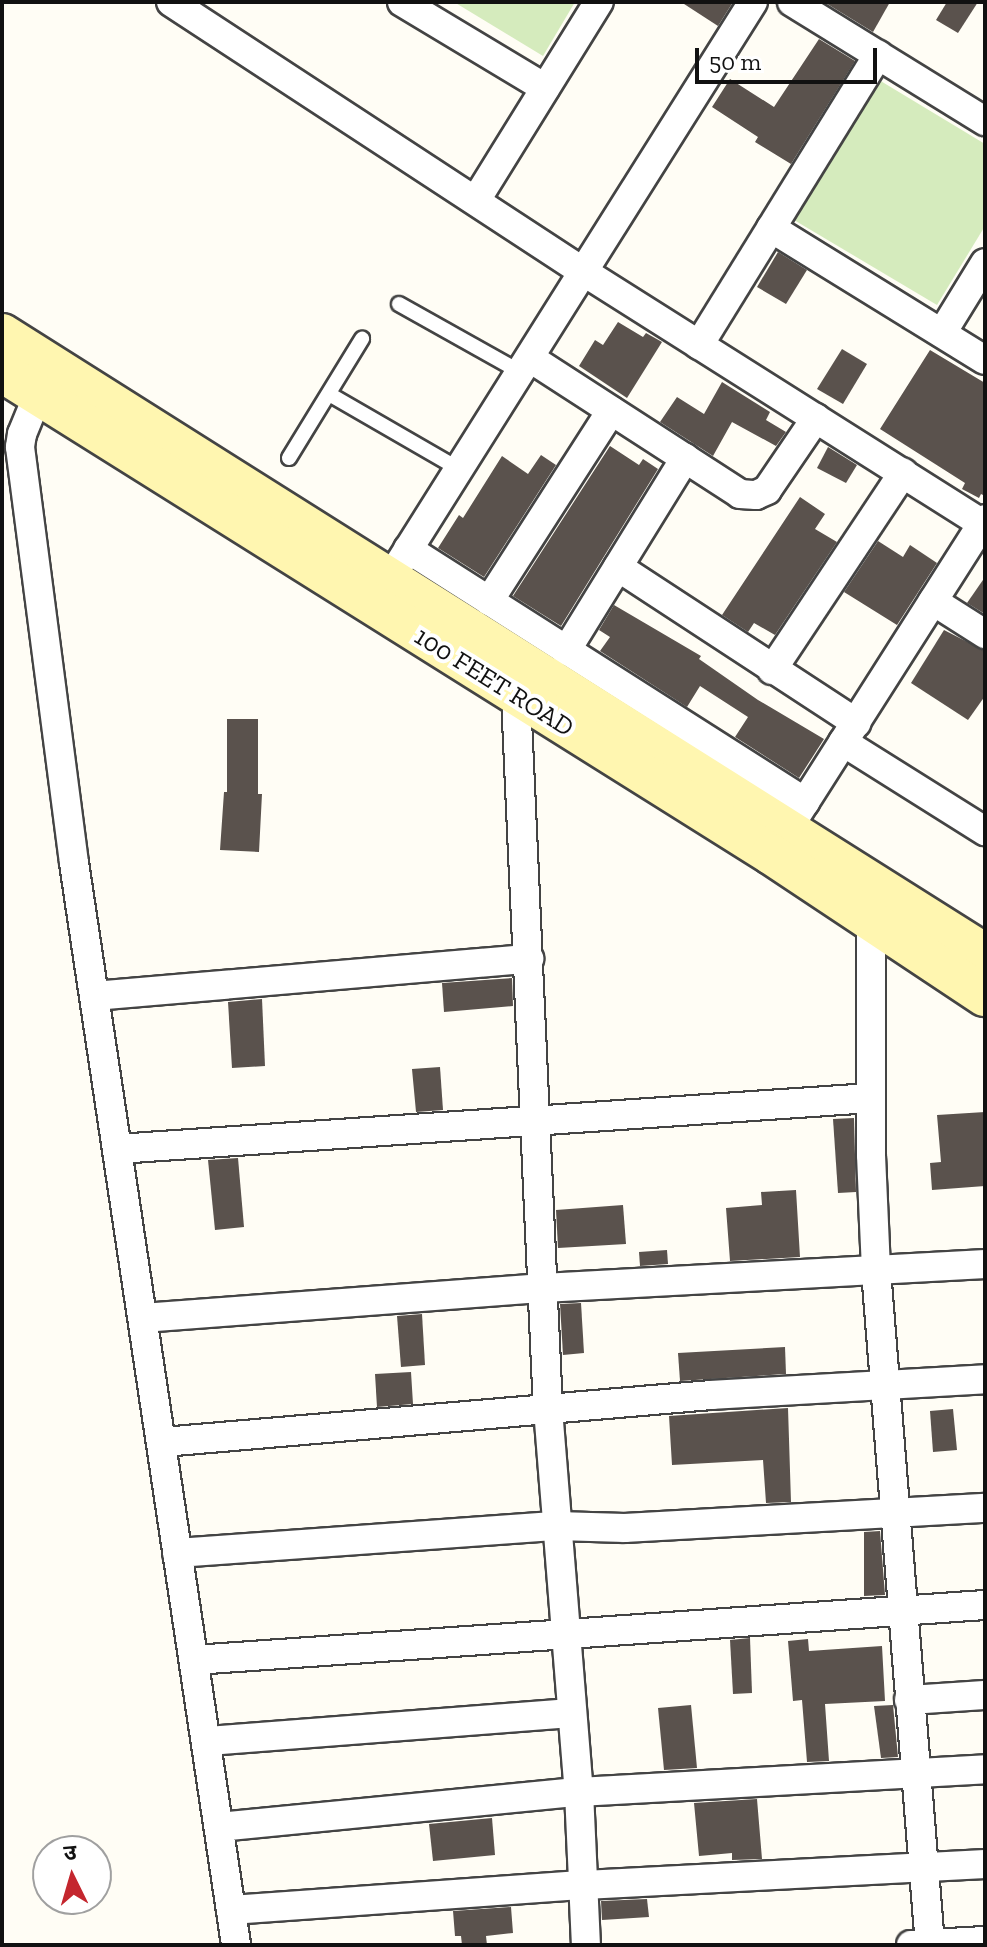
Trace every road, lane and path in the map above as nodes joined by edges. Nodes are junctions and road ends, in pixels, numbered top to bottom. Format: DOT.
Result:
graph roads {
  1 [pos="402,2"];
  2 [pos="599,2"];
  3 [pos="753,2"];
  4 [pos="792,2"];
  5 [pos="189,7"];
  6 [pos="878,55"];
  7 [pos="545,88"];
  8 [pos="985,121"];
  9 [pos="476,200"];
  10 [pos="771,228"];
  11 [pos="985,263"];
  12 [pos="584,272"];
  13 [pos="399,304"];
  14 [pos="942,333"];
  15 [pos="2,334"];
  16 [pos="362,339"];
  17 [pos="699,345"];
  18 [pos="985,360"];
  19 [pos="525,365"];
  20 [pos="2,372"];
  21 [pos="329,394"];
  22 [pos="38,395"];
  23 [pos="611,411"];
  24 [pos="816,418"];
  25 [pos="289,458"];
  26 [pos="685,458"];
  27 [pos="459,469"];
  28 [pos="903,473"];
  29 [pos="984,521"];
  30 [pos="398,565"];
  31 [pos="618,567"];
  32 [pos="489,601"];
  33 [pos="933,601"];
  34 [pos="985,634"];
  35 [pos="566,651"];
  36 [pos="772,670"];
  37 [pos="516,697"];
  38 [pos="849,733"];
  39 [pos="787,828"];
  40 [pos="985,831"];
  41 [pos="871,921"];
  42 [pos="985,954"];
  43 [pos="529,959"];
  44 [pos="94,996"];
  45 [pos="985,996"];
  46 [pos="870,1098"];
  47 [pos="536,1123"];
  48 [pos="117,1149"];
  49 [pos="985,1264"];
  50 [pos="876,1271"];
  51 [pos="543,1288"];
  52 [pos="143,1318"];
  53 [pos="985,1379"];
  54 [pos="883,1386"];
  55 [pos="548,1409"];
  56 [pos="163,1442"];
  57 [pos="985,1508"];
  58 [pos="893,1513"];
  59 [pos="557,1526"];
  60 [pos="177,1553"];
  61 [pos="985,1605"];
  62 [pos="904,1611"];
  63 [pos="566,1633"];
  64 [pos="194,1660"];
  65 [pos="985,1695"];
  66 [pos="909,1700"];
  67 [pos="571,1713"];
  68 [pos="208,1741"];
  69 [pos="985,1769"];
  70 [pos="917,1773"];
  71 [pos="579,1792"];
  72 [pos="219,1827"];
  73 [pos="985,1864"];
  74 [pos="925,1869"];
  75 [pos="584,1885"];
  76 [pos="231,1910"];
  77 [pos="985,1941"];
  78 [pos="930,1944"];
  79 [pos="236,1945"];
  80 [pos="586,1945"];
  81 [pos="910,1945"];
  1 -- 7 [label="street"];
  2 -- 7 [label="street"];
  3 -- 12 [label="street"];
  4 -- 6 [label="street"];
  5 -- 9 [label="street"];
  6 -- 8 [label="street"];
  6 -- 10 [label="street"];
  7 -- 9 [label="street"];
  9 -- 12 [label="street"];
  10 -- 14 [label="street"];
  10 -- 17 [label="street"];
  11 -- 14 [label="street"];
  12 -- 17 [label="street"];
  12 -- 19 [label="street"];
  13 -- 19 [label="lane"];
  14 -- 18 [label="street"];
  15 -- 30 [label="street, 100 FEET ROAD"];
  16 -- 21 [label="lane"];
  17 -- 24 [label="street"];
  19 -- 23 [label="street"];
  19 -- 27 [label="street"];
  20 -- 22 [label="street, 100 FEET ROAD"];
  21 -- 25 [label="lane"];
  21 -- 27 [label="lane"];
  22 -- 37 [label="street, 100 FEET ROAD"];
  22 -- 44 [label="street"];
  23 -- 26 [label="street"];
  23 -- 32 [label="street"];
  24 -- 26 [label="street"];
  24 -- 28 [label="street"];
  26 -- 31 [label="street"];
  27 -- 30 [label="street"];
  28 -- 29 [label="street"];
  28 -- 36 [label="street"];
  29 -- 33 [label="street"];
  30 -- 32 [label="street"];
  30 -- 39 [label="street, 100 FEET ROAD"];
  31 -- 35 [label="street"];
  31 -- 36 [label="street"];
  32 -- 35 [label="street"];
  33 -- 34 [label="street"];
  33 -- 38 [label="street"];
  35 -- 39 [label="street"];
  36 -- 38 [label="street"];
  37 -- 39 [label="street, 100 FEET ROAD"];
  37 -- 43 [label="street"];
  38 -- 39 [label="street"];
  38 -- 40 [label="street"];
  39 -- 41 [label="street, 100 FEET ROAD"];
  39 -- 42 [label="street, 100 FEET ROAD"];
  41 -- 45 [label="street, 100 FEET ROAD"];
  41 -- 46 [label="street"];
  43 -- 44 [label="street"];
  43 -- 47 [label="street"];
  44 -- 48 [label="street"];
  46 -- 47 [label="street"];
  46 -- 50 [label="street"];
  47 -- 48 [label="street"];
  47 -- 51 [label="street"];
  48 -- 52 [label="street"];
  49 -- 50 [label="street"];
  50 -- 51 [label="street"];
  50 -- 54 [label="street"];
  51 -- 52 [label="street"];
  51 -- 55 [label="street"];
  52 -- 56 [label="street"];
  53 -- 54 [label="street"];
  54 -- 55 [label="street"];
  54 -- 58 [label="street"];
  55 -- 56 [label="street"];
  55 -- 59 [label="street"];
  56 -- 60 [label="street"];
  57 -- 58 [label="street"];
  58 -- 59 [label="street"];
  58 -- 62 [label="street"];
  59 -- 60 [label="street"];
  59 -- 63 [label="street"];
  60 -- 64 [label="street"];
  61 -- 62 [label="street"];
  62 -- 63 [label="street"];
  62 -- 66 [label="street"];
  63 -- 64 [label="street"];
  63 -- 67 [label="street"];
  64 -- 68 [label="street"];
  65 -- 66 [label="street"];
  66 -- 70 [label="street"];
  67 -- 68 [label="street"];
  67 -- 71 [label="street"];
  68 -- 72 [label="street"];
  69 -- 70 [label="street"];
  70 -- 71 [label="street"];
  70 -- 74 [label="street"];
  71 -- 72 [label="street"];
  71 -- 75 [label="street"];
  72 -- 76 [label="street"];
  73 -- 74 [label="street"];
  74 -- 75 [label="street"];
  74 -- 78 [label="street"];
  75 -- 76 [label="street"];
  75 -- 80 [label="street"];
  76 -- 79 [label="street"];
  77 -- 78 [label="street"];
  78 -- 81 [label="street"];
}
